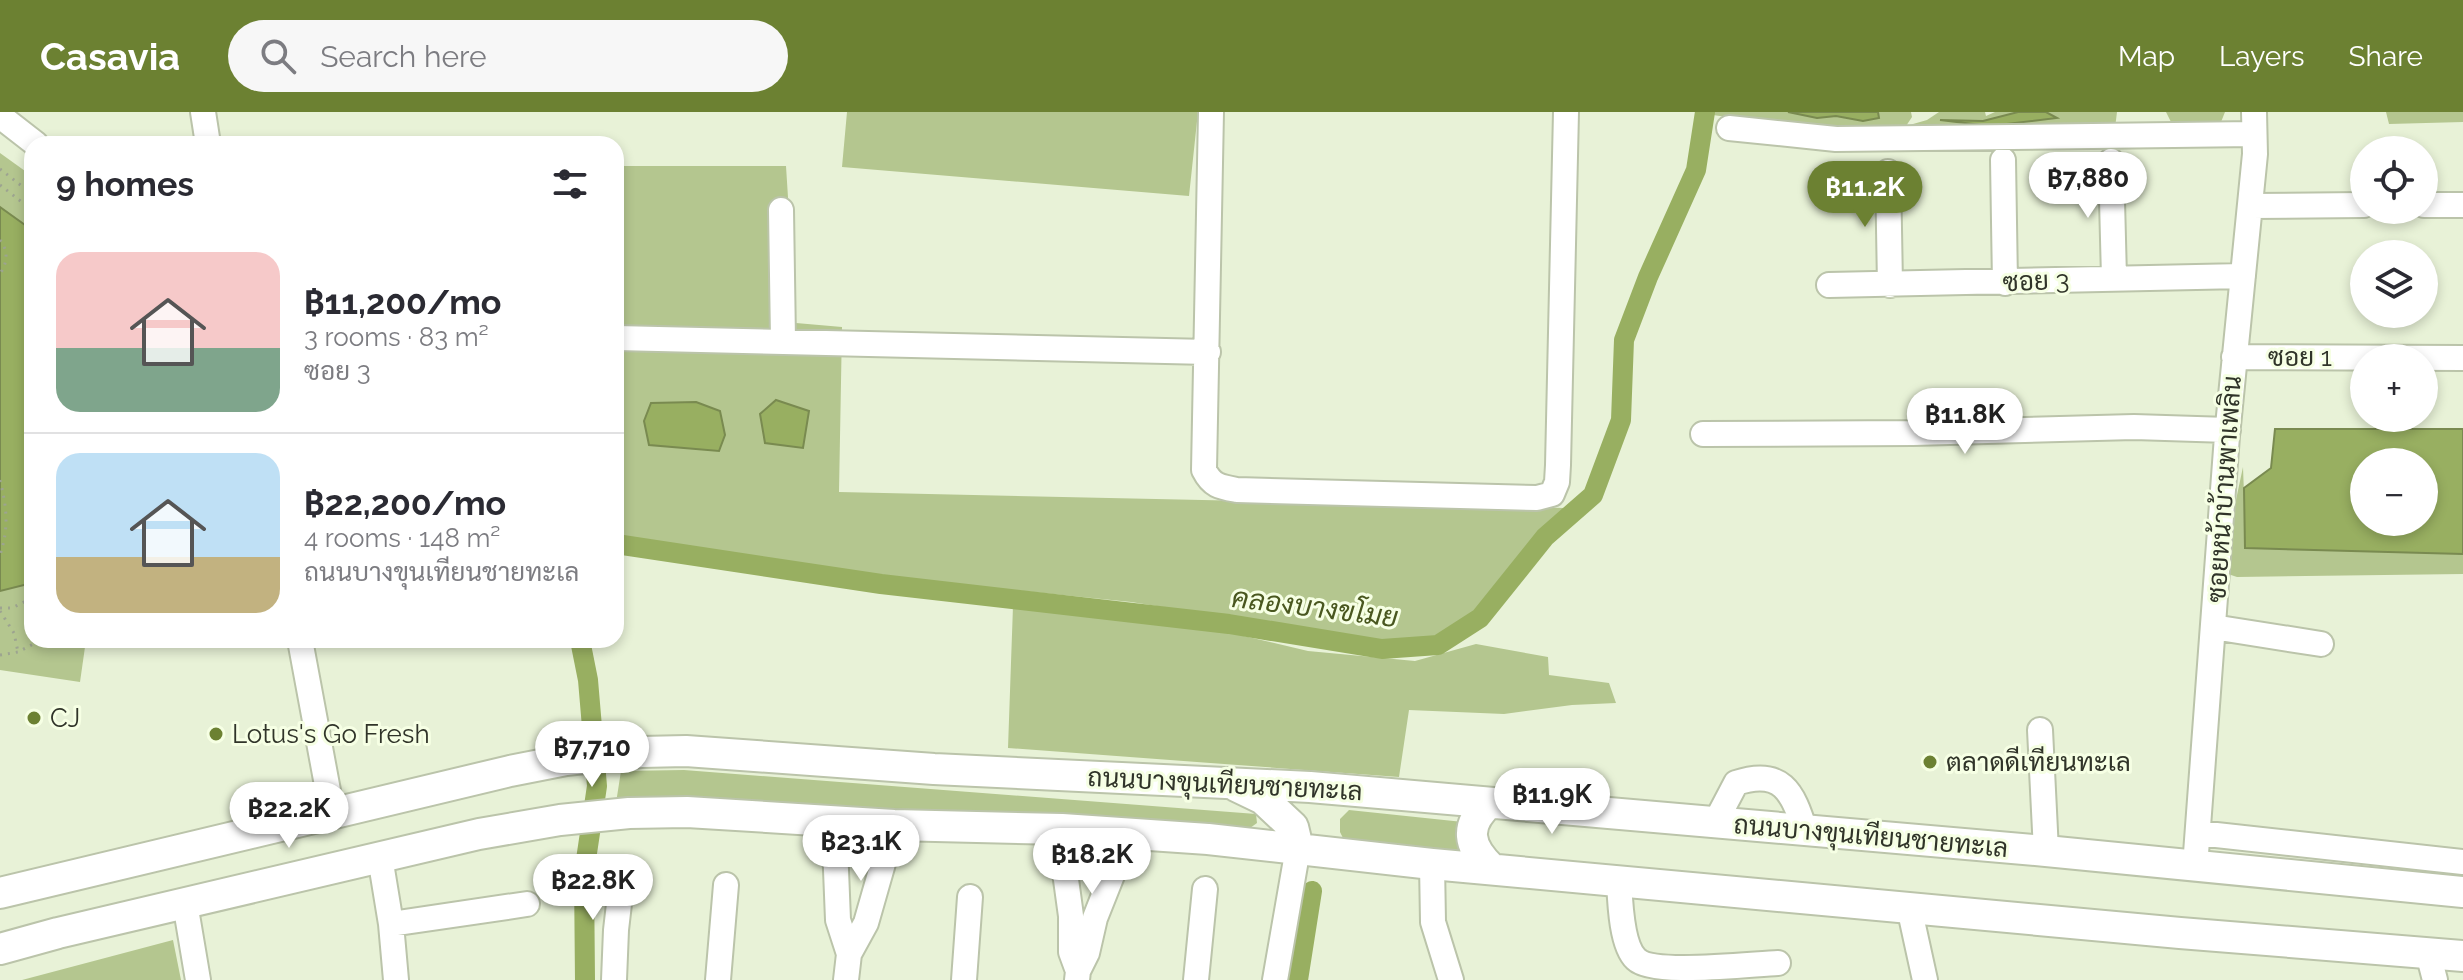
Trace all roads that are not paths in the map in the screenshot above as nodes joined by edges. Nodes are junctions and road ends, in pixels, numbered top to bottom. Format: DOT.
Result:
graph roads {
  1 [pos="203,112"];
  2 [pos="1211,112"];
  3 [pos="1566,112"];
  4 [pos="0,116"];
  5 [pos="2254,123"];
  6 [pos="1729,128"];
  7 [pos="26,136"];
  8 [pos="207,136"];
  9 [pos="2003,160"];
  10 [pos="2111,161"];
  11 [pos="1888,172"];
  12 [pos="2350,205"];
  13 [pos="2438,205"];
  14 [pos="2463,205"];
  15 [pos="2251,206"];
  16 [pos="781,210"];
  17 [pos="2243,276"];
  18 [pos="2114,278"];
  19 [pos="2005,283"];
  20 [pos="1829,285"];
  21 [pos="1890,285"];
  22 [pos="624,338"];
  23 [pos="783,340"];
  24 [pos="1208,352"];
  25 [pos="2234,357"];
  26 [pos="2463,358"];
  27 [pos="2228,430"];
  28 [pos="1703,434"];
  29 [pos="2213,627"];
  30 [pos="2321,644"];
  31 [pos="301,648"];
  32 [pos="2040,730"];
  33 [pos="1231,783"];
  34 [pos="1489,803"];
  35 [pos="332,812"];
  36 [pos="834,820"];
  37 [pos="1715,823"];
  38 [pos="894,825"];
  39 [pos="1062,829"];
  40 [pos="1805,831"];
  41 [pos="2198,833"];
  42 [pos="1128,835"];
  43 [pos="1298,848"];
  44 [pos="2348,850"];
  45 [pos="2046,851"];
  46 [pos="380,857"];
  47 [pos="2460,861"];
  48 [pos="1432,864"];
  49 [pos="2195,867"];
  50 [pos="1491,868"];
  51 [pos="623,869"];
  52 [pos="837,880"];
  53 [pos="1619,880"];
  54 [pos="2343,880"];
  55 [pos="877,884"];
  56 [pos="726,885"];
  57 [pos="1067,888"];
  58 [pos="1205,889"];
  59 [pos="2459,891"];
  60 [pos="1105,892"];
  61 [pos="0,893"];
  62 [pos="970,897"];
  63 [pos="185,903"];
  64 [pos="527,904"];
  65 [pos="1909,907"];
  66 [pos="391,924"];
  67 [pos="0,949"];
  68 [pos="849,954"];
  69 [pos="2463,956"];
  70 [pos="1778,963"];
  71 [pos="2432,967"];
  72 [pos="1078,976"];
  73 [pos="198,980"];
  74 [pos="396,980"];
  75 [pos="614,980"];
  76 [pos="718,980"];
  77 [pos="846,980"];
  78 [pos="964,980"];
  79 [pos="1196,980"];
  80 [pos="1275,980"];
  81 [pos="1451,980"];
  82 [pos="1925,980"];
  1 -- 8 [label="street"];
  2 -- 24 [label="street"];
  3 -- 24 [label="street"];
  4 -- 7 [label="street"];
  5 -- 6 [label="street"];
  5 -- 15 [label="street, ซอยหน้าบ้านพาเพลิน"];
  9 -- 19 [label="street"];
  10 -- 18 [label="street"];
  11 -- 21 [label="street"];
  12 -- 15 [label="street"];
  13 -- 14 [label="street"];
  15 -- 17 [label="street, ซอยหน้าบ้านพาเพลิน"];
  16 -- 23 [label="street"];
  17 -- 18 [label="street, ซอย 3"];
  17 -- 25 [label="street, ซอยหน้าบ้านพาเพลิน"];
  18 -- 19 [label="street, ซอย 3"];
  19 -- 21 [label="street, ซอย 3"];
  20 -- 21 [label="street, ซอย 3"];
  22 -- 23 [label="street"];
  23 -- 24 [label="street"];
  25 -- 26 [label="street, ซอย 1"];
  25 -- 27 [label="street, ซอยหน้าบ้านพาเพลิน"];
  27 -- 28 [label="street"];
  27 -- 29 [label="street, ซอยหน้าบ้านพาเพลิน"];
  29 -- 30 [label="street"];
  29 -- 41 [label="street, ซอยหน้าบ้านพาเพลิน"];
  31 -- 35 [label="street"];
  32 -- 45 [label="street"];
  33 -- 34 [label="main road, ถนนบางขุนเทียนชายทะเล"];
  33 -- 35 [label="main road, ถนนบางขุนเทียนชายทะเล"];
  33 -- 43 [label="main road"];
  34 -- 37 [label="main road, ถนนบางขุนเทียนชายทะเล"];
  34 -- 50 [label="main road"];
  35 -- 61 [label="main road, ถนนบางขุนเทียนชายทะเล"];
  36 -- 38 [label="main road, ถนนบางขุนเทียนชายทะเล"];
  36 -- 46 [label="main road, ถนนบางขุนเทียนชายทะเล"];
  36 -- 52 [label="street"];
  37 -- 40 [label="main road, ถนนบางขุนเทียนชายทะเล"];
  37 -- 40 [label="street"];
  38 -- 39 [label="main road, ถนนบางขุนเทียนชายทะเล"];
  38 -- 55 [label="street"];
  39 -- 42 [label="main road, ถนนบางขุนเทียนชายทะเล"];
  39 -- 57 [label="street"];
  40 -- 45 [label="main road, ถนนบางขุนเทียนชายทะเล"];
  41 -- 44 [label="street"];
  41 -- 49 [label="street, ซอยหน้าบ้านพาเพลิน"];
  42 -- 43 [label="main road, ถนนบางขุนเทียนชายทะเล"];
  42 -- 60 [label="street"];
  43 -- 48 [label="main road, ถนนบางขุนเทียนชายทะเล"];
  43 -- 80 [label="street"];
  44 -- 47 [label="street"];
  44 -- 54 [label="street"];
  45 -- 49 [label="main road, ถนนบางขุนเทียนชายทะเล"];
  46 -- 63 [label="main road, ถนนบางขุนเทียนชายทะเล"];
  46 -- 66 [label="street"];
  47 -- 59 [label="street"];
  48 -- 50 [label="main road, ถนนบางขุนเทียนชายทะเล"];
  48 -- 81 [label="street"];
  49 -- 54 [label="main road, ถนนบางขุนเทียนชายทะเล"];
  50 -- 53 [label="main road, ถนนบางขุนเทียนชายทะเล"];
  51 -- 75 [label="street"];
  52 -- 55 [label="street"];
  52 -- 68 [label="street"];
  53 -- 65 [label="main road, ถนนบางขุนเทียนชายทะเล"];
  53 -- 70 [label="street"];
  54 -- 59 [label="main road, ถนนบางขุนเทียนชายทะเล"];
  55 -- 68 [label="street"];
  56 -- 76 [label="street"];
  57 -- 60 [label="street"];
  57 -- 72 [label="street"];
  58 -- 79 [label="street"];
  60 -- 72 [label="street"];
  62 -- 78 [label="street"];
  63 -- 67 [label="main road, ถนนบางขุนเทียนชายทะเล"];
  63 -- 73 [label="street"];
  64 -- 66 [label="street"];
  65 -- 71 [label="main road, ถนนบางขุนเทียนชายทะเล"];
  65 -- 82 [label="street"];
  66 -- 74 [label="street"];
  68 -- 77 [label="street"];
  69 -- 71 [label="main road, ถนนบางขุนเทียนชายทะเล"];
}
